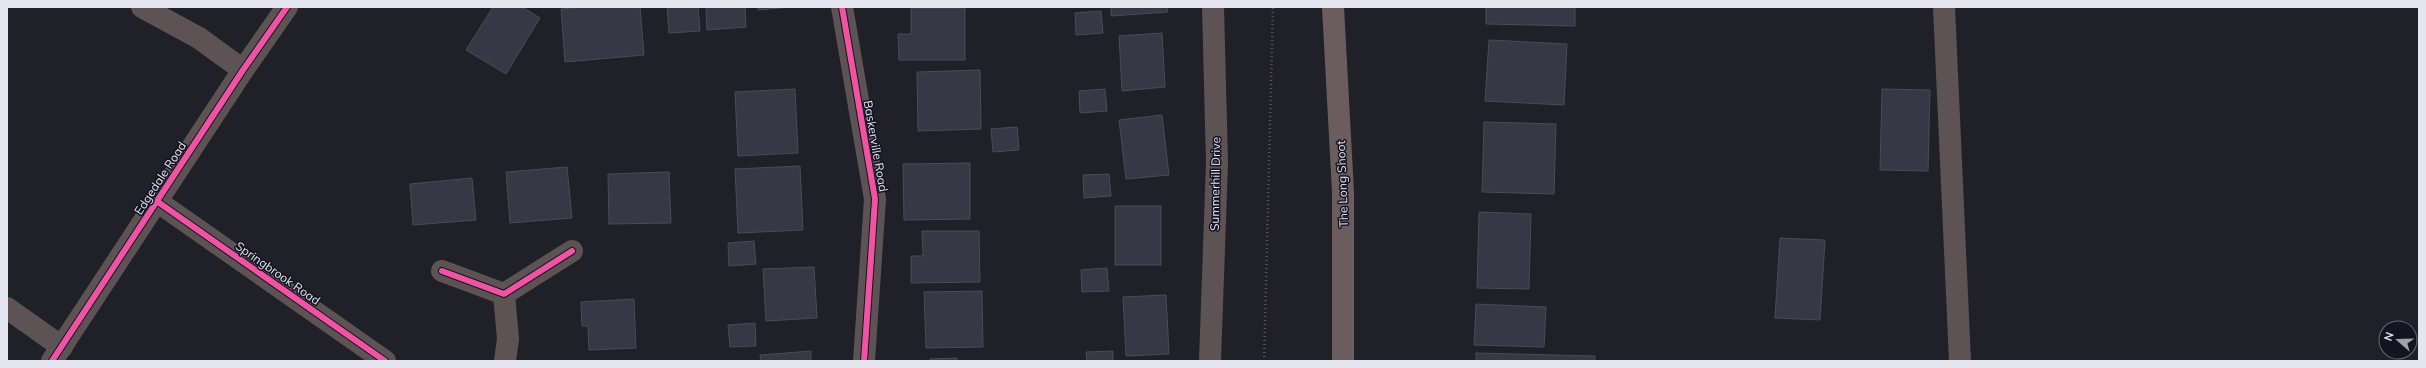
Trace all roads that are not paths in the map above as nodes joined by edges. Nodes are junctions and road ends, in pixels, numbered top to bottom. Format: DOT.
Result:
graph roads {
  1 [pos="142,7"];
  2 [pos="287,7"];
  3 [pos="842,7"];
  4 [pos="1213,7"];
  5 [pos="1333,7"];
  6 [pos="1944,7"];
  7 [pos="243,70"];
  8 [pos="158,202"];
  9 [pos="572,251"];
  10 [pos="442,271"];
  11 [pos="504,294"];
  12 [pos="7,308"];
  13 [pos="57,354"];
  14 [pos="385,361"];
  15 [pos="505,361"];
  16 [pos="864,361"];
  17 [pos="1210,361"];
  18 [pos="1343,361"];
  19 [pos="1960,361"];
  1 -- 7 [label="street"];
  2 -- 7 [label="street, Edgedale Road"];
  3 -- 16 [label="street, Baskerville Road"];
  4 -- 17 [label="street, Summerhill Drive"];
  5 -- 18 [label="main road, The Long Shoot"];
  6 -- 19 [label="street"];
  7 -- 8 [label="street, Edgedale Road"];
  8 -- 13 [label="street, Edgedale Road"];
  8 -- 14 [label="street, Springbrook Road"];
  9 -- 11 [label="street"];
  10 -- 11 [label="street"];
  11 -- 15 [label="street"];
  12 -- 13 [label="street"];
}
